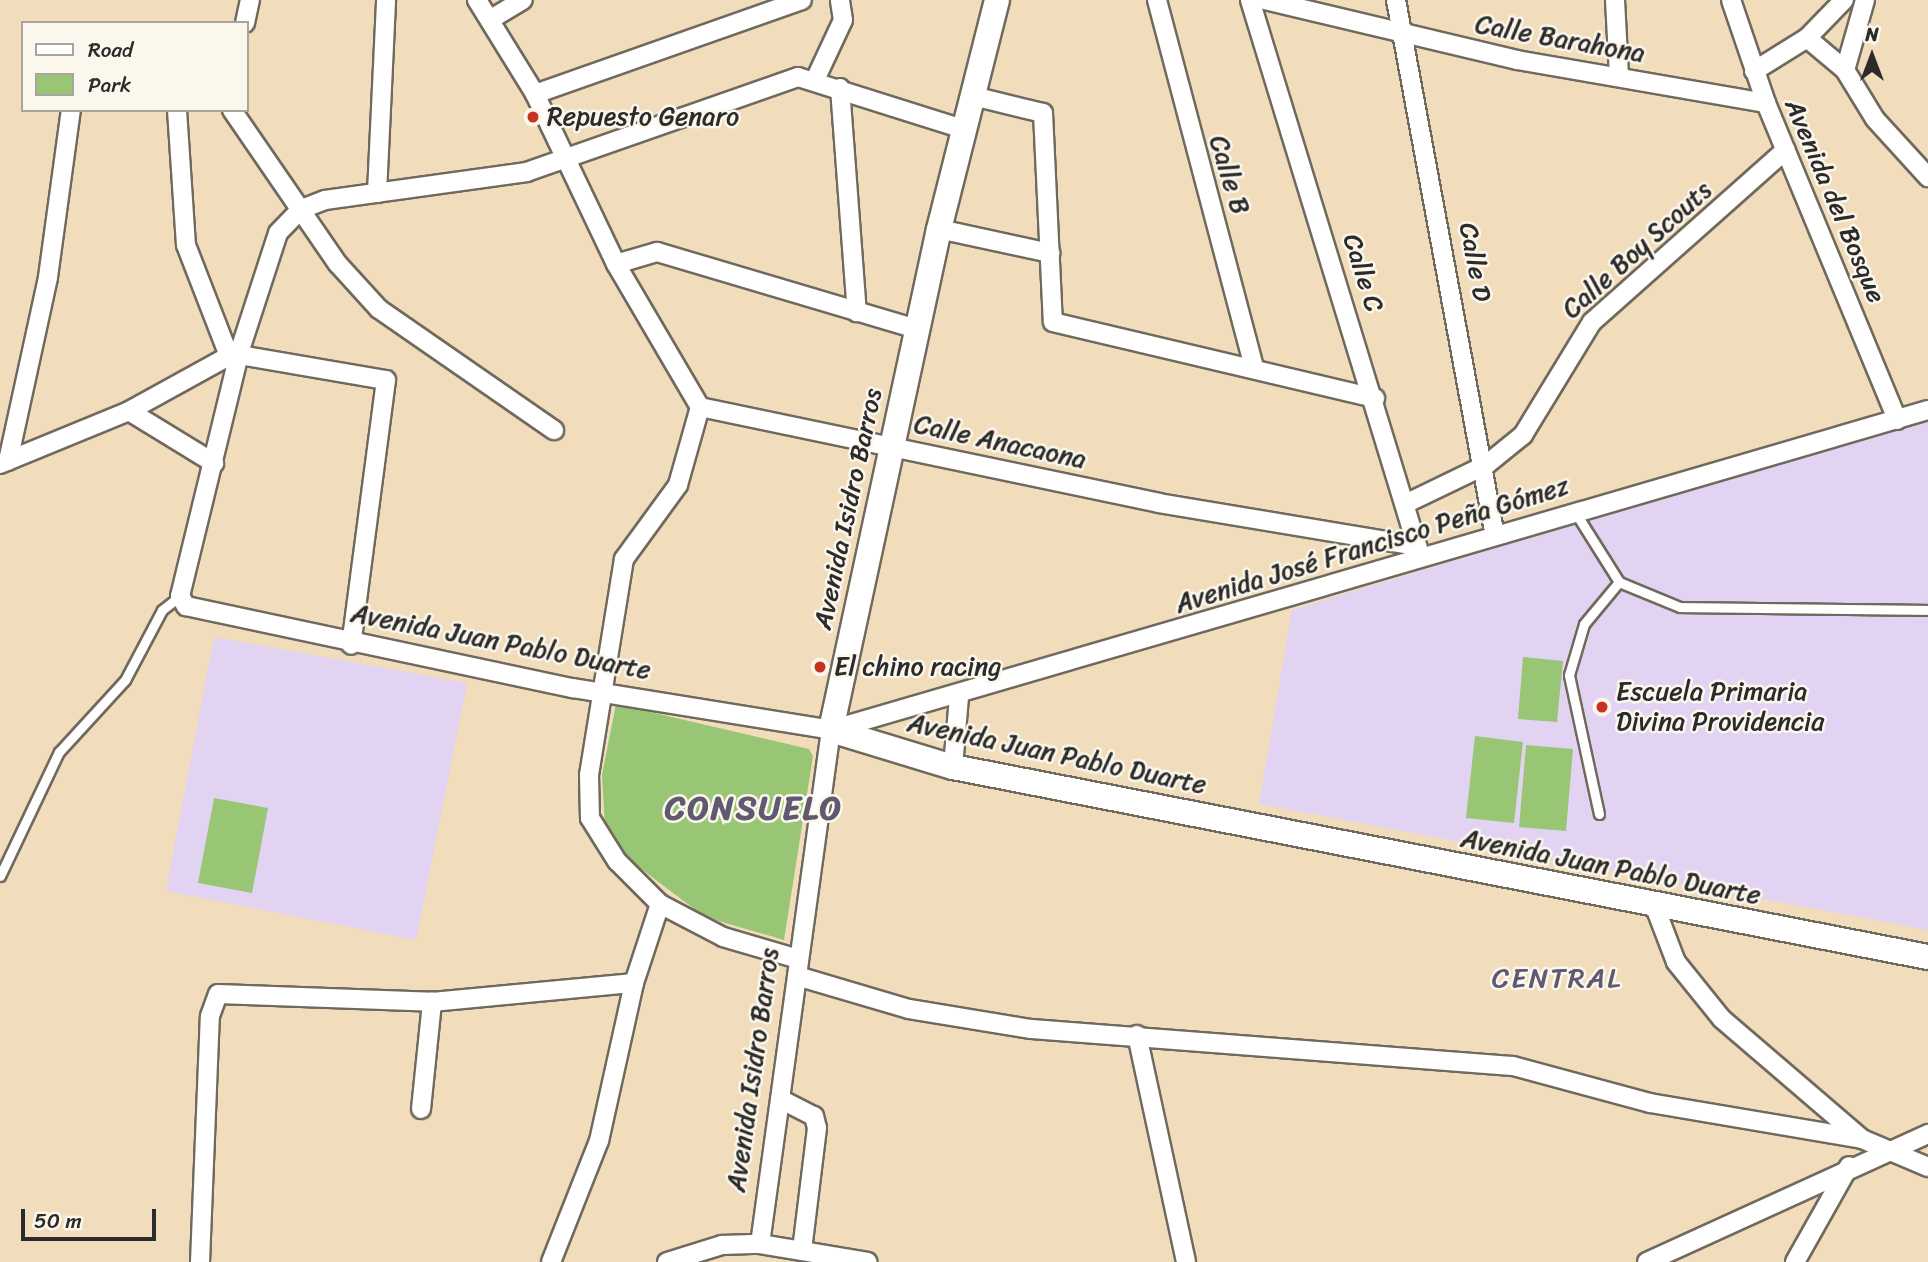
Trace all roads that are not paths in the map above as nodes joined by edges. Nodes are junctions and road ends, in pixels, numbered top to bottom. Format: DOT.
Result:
graph roads {
  1 [pos="250,0"];
  2 [pos="386,0"];
  3 [pos="477,0"];
  4 [pos="523,0"];
  5 [pos="802,0"];
  6 [pos="840,0"];
  7 [pos="997,0"];
  8 [pos="1157,0"];
  9 [pos="1250,0"];
  10 [pos="1265,0"];
  11 [pos="1396,0"];
  12 [pos="1615,0"];
  13 [pos="1731,0"];
  14 [pos="1844,0"];
  15 [pos="1865,0"];
  16 [pos="491,19"];
  17 [pos="246,21"];
  18 [pos="1402,36"];
  19 [pos="1807,38"];
  20 [pos="1845,70"];
  21 [pos="1754,71"];
  22 [pos="1619,76"];
  23 [pos="815,80"];
  24 [pos="840,88"];
  25 [pos="534,94"];
  26 [pos="973,96"];
  27 [pos="1766,103"];
  28 [pos="71,112"];
  29 [pos="177,112"];
  30 [pos="233,112"];
  31 [pos="963,129"];
  32 [pos="1786,150"];
  33 [pos="562,161"];
  34 [pos="1928,177"];
  35 [pos="377,193"];
  36 [pos="301,209"];
  37 [pos="939,229"];
  38 [pos="1050,253"];
  39 [pos="616,264"];
  40 [pos="858,312"];
  41 [pos="917,328"];
  42 [pos="236,354"];
  43 [pos="1254,366"];
  44 [pos="1375,398"];
  45 [pos="700,407"];
  46 [pos="1928,410"];
  47 [pos="129,411"];
  48 [pos="1897,420"];
  49 [pos="554,430"];
  50 [pos="891,446"];
  51 [pos="4,462"];
  52 [pos="214,463"];
  53 [pos="1486,465"];
  54 [pos="1405,504"];
  55 [pos="1574,510"];
  56 [pos="1495,536"];
  57 [pos="1420,554"];
  58 [pos="1619,582"];
  59 [pos="180,596"];
  60 [pos="1928,610"];
  61 [pos="351,645"];
  62 [pos="606,694"];
  63 [pos="959,697"];
  64 [pos="831,730"];
  65 [pos="953,766"];
  66 [pos="1599,814"];
  67 [pos="0,876"];
  68 [pos="660,904"];
  69 [pos="1656,907"];
  70 [pos="1928,957"];
  71 [pos="797,968"];
  72 [pos="634,983"];
  73 [pos="432,1002"];
  74 [pos="1137,1035"];
  75 [pos="780,1099"];
  76 [pos="421,1109"];
  77 [pos="1928,1134"];
  78 [pos="1862,1139"];
  79 [pos="1880,1152"];
  80 [pos="1849,1166"];
  81 [pos="1928,1167"];
  82 [pos="760,1244"];
  83 [pos="802,1251"];
  84 [pos="200,1262"];
  85 [pos="551,1262"];
  86 [pos="667,1262"];
  87 [pos="868,1262"];
  88 [pos="1186,1262"];
  89 [pos="1647,1262"];
  90 [pos="1795,1262"];
  1 -- 17 [label="street"];
  2 -- 35 [label="street"];
  3 -- 16 [label="street"];
  4 -- 16 [label="street"];
  5 -- 25 [label="street"];
  6 -- 23 [label="street"];
  7 -- 26 [label="street, Avenida Isidro Barros"];
  8 -- 43 [label="street, Calle B"];
  9 -- 44 [label="street, Calle C"];
  10 -- 18 [label="street, Calle Barahona"];
  11 -- 18 [label="street, Calle D"];
  12 -- 22 [label="street"];
  13 -- 21 [label="street, Avenida del Bosque"];
  14 -- 19 [label="street"];
  15 -- 20 [label="street"];
  16 -- 25 [label="street"];
  18 -- 22 [label="street, Calle Barahona"];
  18 -- 53 [label="street, Calle D"];
  19 -- 20 [label="street"];
  19 -- 21 [label="street"];
  20 -- 34 [label="street"];
  21 -- 27 [label="street, Avenida del Bosque"];
  22 -- 27 [label="street, Calle Barahona"];
  23 -- 24 [label="street"];
  23 -- 33 [label="street"];
  24 -- 31 [label="street"];
  24 -- 40 [label="street"];
  25 -- 33 [label="street"];
  26 -- 31 [label="street, Avenida Isidro Barros"];
  26 -- 38 [label="street"];
  27 -- 32 [label="street, Avenida del Bosque"];
  28 -- 51 [label="street"];
  29 -- 42 [label="street"];
  30 -- 36 [label="street"];
  31 -- 37 [label="street, Avenida Isidro Barros"];
  32 -- 48 [label="street, Avenida del Bosque"];
  32 -- 53 [label="street, Calle Boy Scouts"];
  33 -- 35 [label="street"];
  33 -- 39 [label="street"];
  35 -- 36 [label="street"];
  36 -- 42 [label="street"];
  36 -- 49 [label="street"];
  37 -- 38 [label="street"];
  37 -- 41 [label="street, Avenida Isidro Barros"];
  38 -- 43 [label="street"];
  39 -- 40 [label="street"];
  39 -- 45 [label="street"];
  40 -- 41 [label="street"];
  41 -- 50 [label="street, Avenida Isidro Barros"];
  42 -- 47 [label="street"];
  42 -- 52 [label="street"];
  42 -- 61 [label="street"];
  43 -- 44 [label="street"];
  44 -- 54 [label="street, Calle C"];
  45 -- 50 [label="street, Calle Anacaona"];
  45 -- 62 [label="street"];
  46 -- 48 [label="street, Avenida José Francisco Peña Gómez"];
  47 -- 51 [label="street"];
  47 -- 52 [label="street"];
  48 -- 55 [label="street, Avenida José Francisco Peña Gómez"];
  50 -- 57 [label="street, Calle Anacaona"];
  50 -- 64 [label="street, Avenida Isidro Barros"];
  52 -- 59 [label="street"];
  53 -- 54 [label="street, Calle Boy Scouts"];
  53 -- 56 [label="street, Calle D"];
  54 -- 57 [label="street, Calle C"];
  55 -- 56 [label="street, Avenida José Francisco Peña Gómez"];
  55 -- 58 [label="lane"];
  56 -- 57 [label="street, Avenida José Francisco Peña Gómez"];
  57 -- 63 [label="street, Avenida José Francisco Peña Gómez"];
  58 -- 60 [label="lane"];
  58 -- 66 [label="lane"];
  59 -- 61 [label="street, Avenida Juan Pablo Duarte"];
  59 -- 67 [label="lane"];
  61 -- 62 [label="street, Avenida Juan Pablo Duarte"];
  62 -- 64 [label="street, Avenida Juan Pablo Duarte"];
  62 -- 68 [label="street"];
  63 -- 64 [label="street, Avenida José Francisco Peña Gómez"];
  63 -- 65 [label="street"];
  64 -- 65 [label="street, Avenida Juan Pablo Duarte"];
  64 -- 71 [label="street, Avenida Isidro Barros"];
  65 -- 69 [label="street, Avenida Juan Pablo Duarte"];
  68 -- 71 [label="street"];
  68 -- 72 [label="street"];
  69 -- 70 [label="street, Avenida Juan Pablo Duarte"];
  69 -- 78 [label="street"];
  71 -- 74 [label="street"];
  71 -- 75 [label="street, Avenida Isidro Barros"];
  72 -- 73 [label="street"];
  72 -- 85 [label="street"];
  73 -- 76 [label="street"];
  73 -- 84 [label="street"];
  74 -- 78 [label="street"];
  74 -- 88 [label="street"];
  75 -- 82 [label="street, Avenida Isidro Barros"];
  75 -- 83 [label="street"];
  77 -- 79 [label="street"];
  78 -- 79 [label="street"];
  79 -- 80 [label="street"];
  79 -- 81 [label="street"];
  80 -- 89 [label="street"];
  80 -- 90 [label="street"];
  82 -- 83 [label="street"];
  82 -- 86 [label="street"];
  83 -- 87 [label="street"];
}
